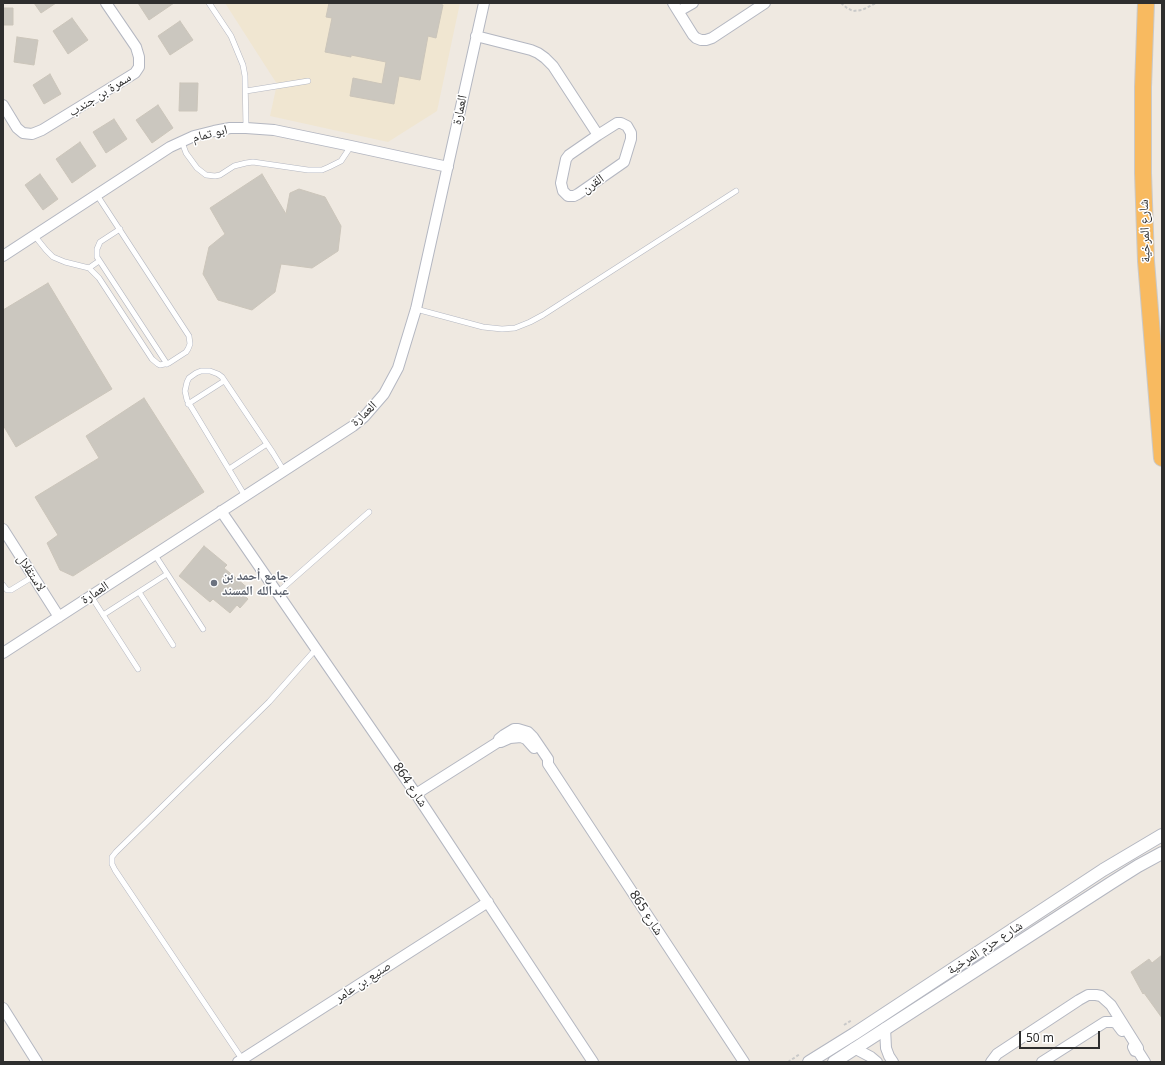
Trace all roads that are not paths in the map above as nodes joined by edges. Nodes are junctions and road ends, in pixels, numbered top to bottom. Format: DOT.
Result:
graph roads {
  1 [pos="106,3"];
  2 [pos="209,3"];
  3 [pos="484,3"];
  4 [pos="693,3"];
  5 [pos="765,3"];
  6 [pos="1146,3"];
  7 [pos="676,7"];
  8 [pos="476,36"];
  9 [pos="308,80"];
  10 [pos="246,91"];
  11 [pos="3,105"];
  12 [pos="246,128"];
  13 [pos="598,134"];
  14 [pos="182,142"];
  15 [pos="351,146"];
  16 [pos="448,167"];
  17 [pos="736,191"];
  18 [pos="97,195"];
  19 [pos="120,229"];
  20 [pos="34,236"];
  21 [pos="3,256"];
  22 [pos="99,261"];
  23 [pos="89,268"];
  24 [pos="416,308"];
  25 [pos="167,364"];
  26 [pos="224,381"];
  27 [pos="188,404"];
  28 [pos="267,444"];
  29 [pos="1162,458"];
  30 [pos="229,468"];
  31 [pos="284,471"];
  32 [pos="246,496"];
  33 [pos="221,511"];
  34 [pos="369,512"];
  35 [pos="3,529"];
  36 [pos="154,555"];
  37 [pos="167,574"];
  38 [pos="34,576"];
  39 [pos="3,585"];
  40 [pos="139,592"];
  41 [pos="277,592"];
  42 [pos="91,596"];
  43 [pos="103,615"];
  44 [pos="59,617"];
  45 [pos="203,629"];
  46 [pos="173,645"];
  47 [pos="316,649"];
  48 [pos="3,653"];
  49 [pos="138,669"];
  50 [pos="416,794"];
  51 [pos="1162,835"];
  52 [pos="1162,853"];
  53 [pos="488,902"];
  54 [pos="1106,1000"];
  55 [pos="3,1008"];
  56 [pos="1105,1022"];
  57 [pos="886,1028"];
  58 [pos="854,1048"];
  59 [pos="1138,1051"];
  60 [pos="240,1061"];
  61 [pos="37,1062"];
  62 [pos="593,1062"];
  63 [pos="744,1062"];
  64 [pos="809,1062"];
  65 [pos="834,1062"];
  66 [pos="876,1062"];
  67 [pos="893,1062"];
  68 [pos="990,1062"];
  69 [pos="1042,1062"];
  70 [pos="1145,1062"];
  1 -- 11 [label="street, سمرة بن جندب"];
  2 -- 10 [label="lane"];
  3 -- 8 [label="street, العمارة"];
  4 -- 7 [label="street"];
  5 -- 7 [label="street"];
  6 -- 29 [label="highway, شارع المرخية"];
  8 -- 13 [label="street"];
  8 -- 16 [label="street, العمارة"];
  9 -- 10 [label="lane"];
  10 -- 12 [label="lane"];
  12 -- 14 [label="street, ابو تمام"];
  12 -- 15 [label="street, ابو تمام"];
  13 -- 13 [label="street, القرن"];
  14 -- 15 [label="lane"];
  14 -- 18 [label="street, ابو تمام"];
  15 -- 16 [label="street, ابو تمام"];
  16 -- 24 [label="street, العمارة"];
  17 -- 24 [label="lane"];
  18 -- 19 [label="lane"];
  18 -- 20 [label="street, ابو تمام"];
  19 -- 22 [label="lane"];
  19 -- 25 [label="lane"];
  20 -- 21 [label="street, ابو تمام"];
  20 -- 23 [label="lane"];
  22 -- 23 [label="lane"];
  22 -- 25 [label="lane"];
  23 -- 25 [label="lane"];
  24 -- 31 [label="street, العمارة"];
  26 -- 27 [label="lane"];
  26 -- 27 [label="lane"];
  26 -- 28 [label="lane"];
  27 -- 30 [label="lane"];
  28 -- 30 [label="lane"];
  28 -- 31 [label="lane"];
  30 -- 32 [label="lane"];
  31 -- 32 [label="street, العمارة"];
  32 -- 33 [label="street, العمارة"];
  33 -- 36 [label="street, العمارة"];
  33 -- 41 [label="street, شارع 864"];
  34 -- 41 [label="lane"];
  35 -- 38 [label="street, لاستقلال"];
  36 -- 37 [label="lane"];
  36 -- 42 [label="street, العمارة"];
  37 -- 40 [label="lane"];
  37 -- 45 [label="lane"];
  38 -- 39 [label="lane"];
  38 -- 44 [label="street, لاستقلال"];
  40 -- 43 [label="lane"];
  40 -- 46 [label="lane"];
  41 -- 47 [label="street, شارع 864"];
  42 -- 43 [label="lane"];
  42 -- 44 [label="street, العمارة"];
  43 -- 49 [label="lane"];
  44 -- 48 [label="street, العمارة"];
  47 -- 50 [label="street, شارع 864"];
  47 -- 60 [label="lane"];
  50 -- 53 [label="street, شارع 864"];
  50 -- 63 [label="street, شارع 865"];
  51 -- 64 [label="street, شارع حزم المرخية"];
  52 -- 57 [label="street, شارع حزم المرخية"];
  53 -- 60 [label="street, صنيع بن عامر"];
  53 -- 62 [label="street, شارع 864"];
  54 -- 56 [label="street"];
  54 -- 59 [label="street"];
  54 -- 68 [label="street"];
  55 -- 61 [label="street"];
  56 -- 59 [label="street"];
  56 -- 69 [label="street"];
  57 -- 58 [label="street, شارع حزم المرخية"];
  57 -- 67 [label="street"];
  58 -- 65 [label="street, شارع حزم المرخية"];
  58 -- 66 [label="street"];
  59 -- 70 [label="street"];
}
